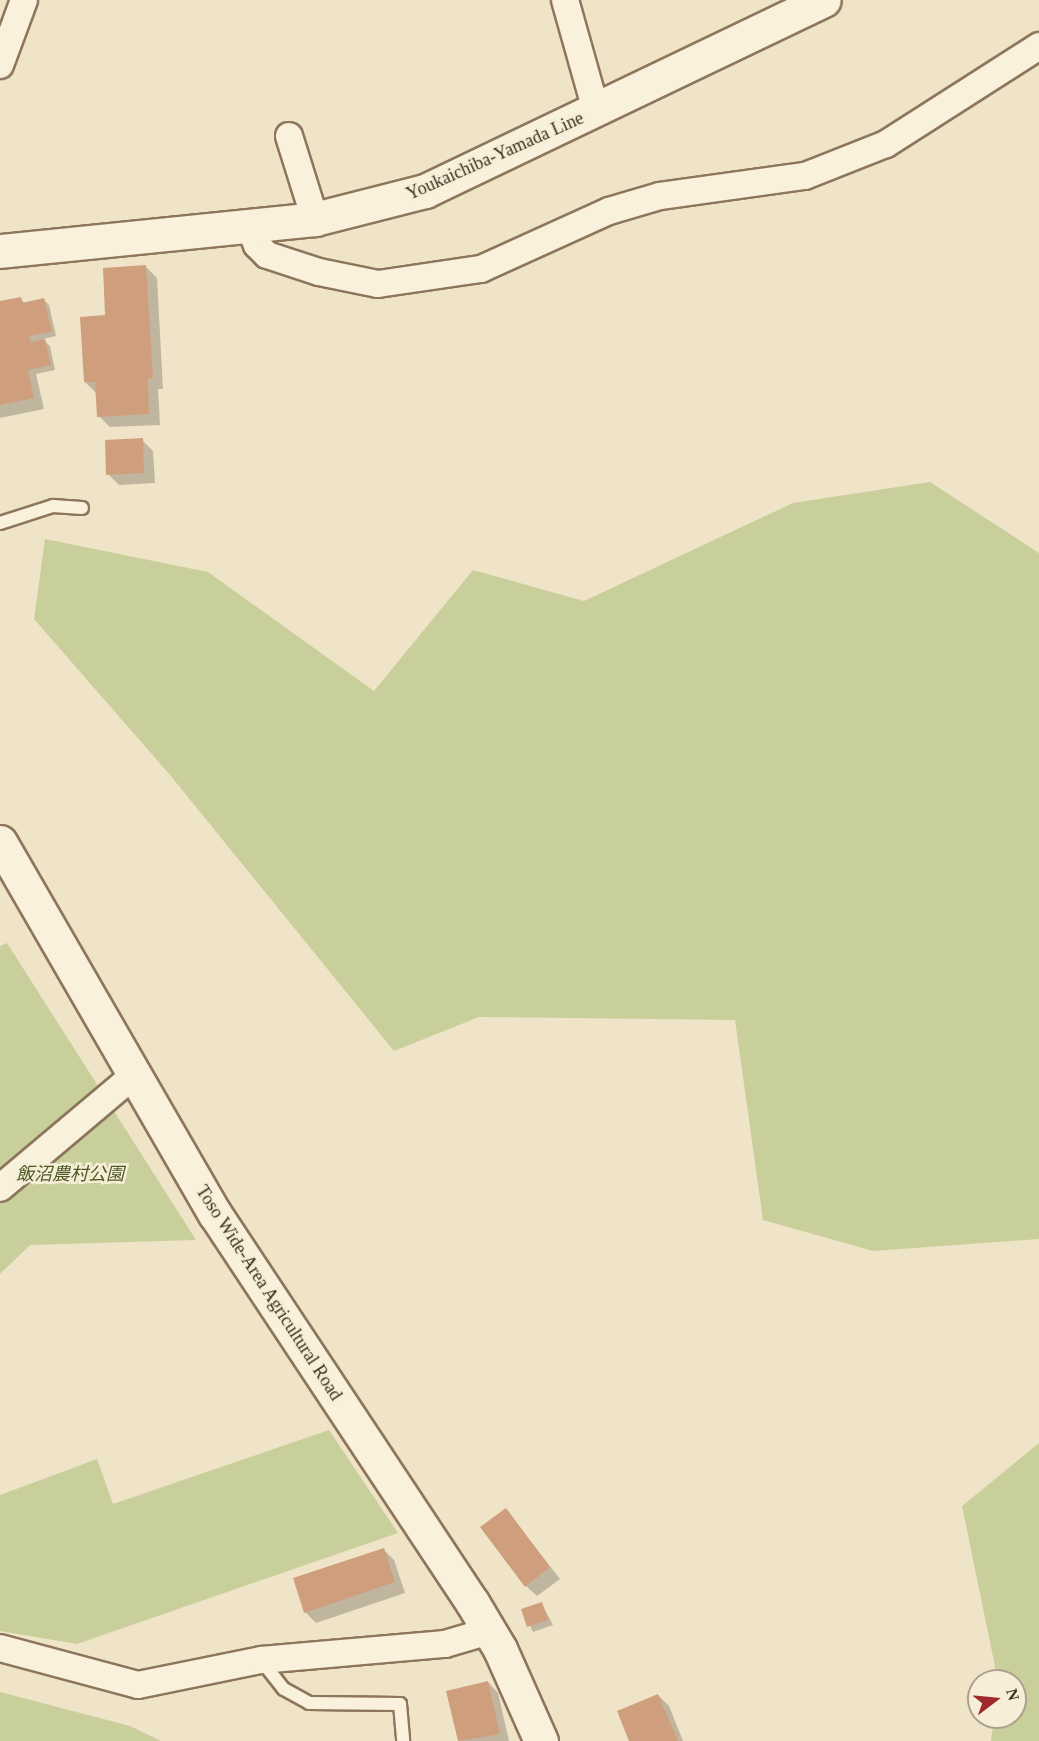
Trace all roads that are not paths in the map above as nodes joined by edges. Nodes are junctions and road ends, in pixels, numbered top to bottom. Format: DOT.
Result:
graph roads {
  1 [pos="24,0"];
  2 [pos="565,0"];
  3 [pos="824,0"];
  4 [pos="1039,46"];
  5 [pos="0,65"];
  6 [pos="596,110"];
  7 [pos="289,136"];
  8 [pos="315,219"];
  9 [pos="250,227"];
  10 [pos="0,251"];
  11 [pos="82,508"];
  12 [pos="0,523"];
  13 [pos="0,842"];
  14 [pos="133,1076"];
  15 [pos="0,1188"];
  16 [pos="489,1631"];
  17 [pos="0,1647"];
  18 [pos="261,1660"];
  19 [pos="403,1741"];
  20 [pos="542,1741"];
  1 -- 5 [label="street"];
  2 -- 6 [label="street"];
  3 -- 6 [label="street, Youkaichiba-Yamada Line"];
  4 -- 9 [label="street"];
  6 -- 8 [label="street, Youkaichiba-Yamada Line"];
  7 -- 8 [label="street"];
  8 -- 9 [label="street, Youkaichiba-Yamada Line"];
  9 -- 10 [label="street, Youkaichiba-Yamada Line"];
  11 -- 12 [label="lane"];
  13 -- 14 [label="street, Toso Wide-Area Agricultural Road"];
  14 -- 15 [label="street"];
  14 -- 16 [label="street, Toso Wide-Area Agricultural Road"];
  16 -- 18 [label="street"];
  16 -- 20 [label="street, Toso Wide-Area Agricultural Road"];
  17 -- 18 [label="street"];
  18 -- 19 [label="lane"];
}
